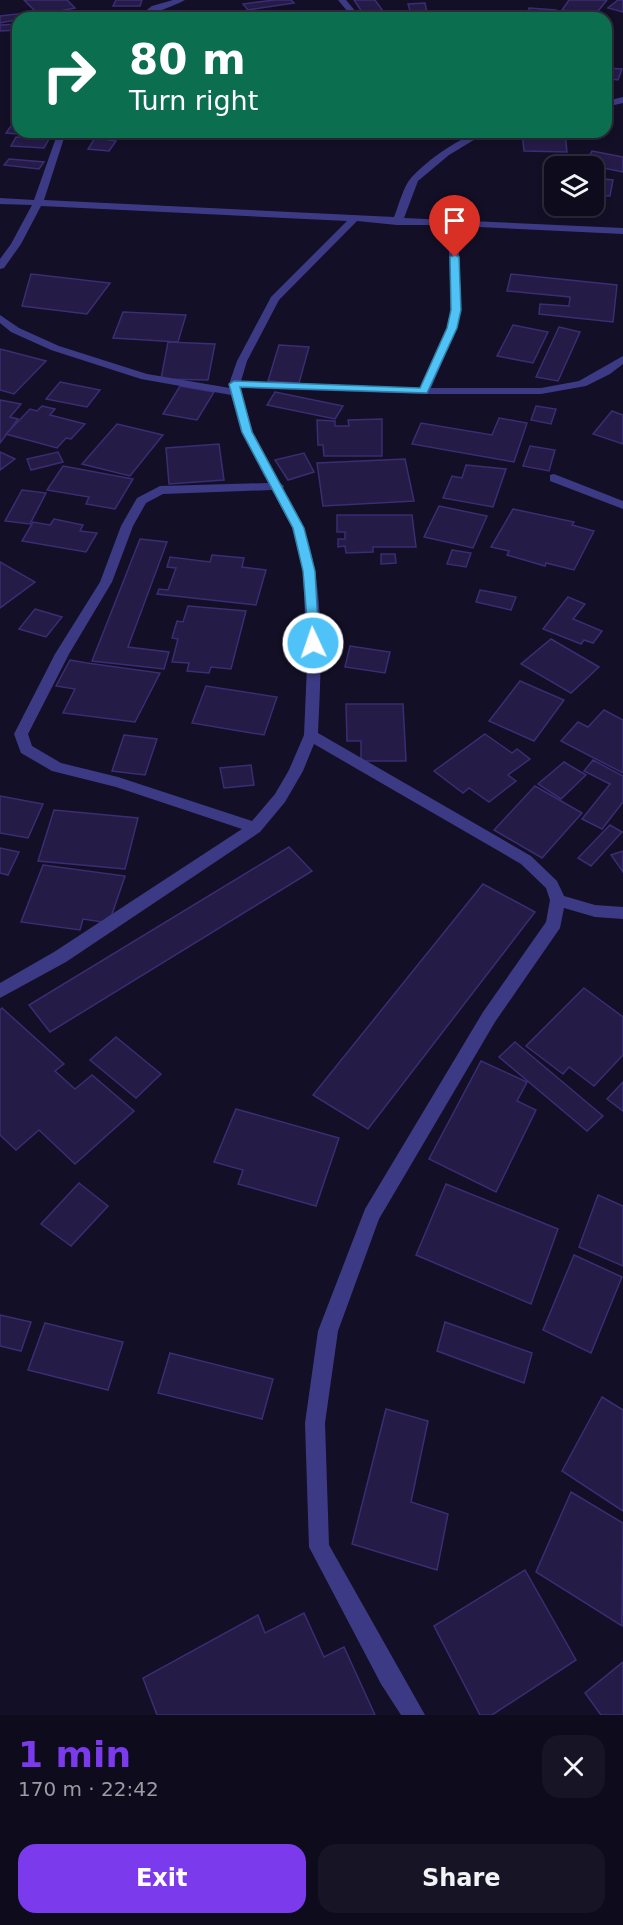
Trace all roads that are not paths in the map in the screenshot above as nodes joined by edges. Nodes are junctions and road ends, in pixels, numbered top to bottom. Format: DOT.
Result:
graph roads {
  1 [pos="182,0"];
  2 [pos="342,0"];
  3 [pos="149,12"];
  4 [pos="352,12"];
  5 [pos="60,138"];
  6 [pos="472,138"];
  7 [pos="0,201"];
  8 [pos="38,203"];
  9 [pos="353,220"];
  10 [pos="397,222"];
  11 [pos="453,225"];
  12 [pos="623,231"];
  13 [pos="0,266"];
  14 [pos="0,318"];
  15 [pos="623,359"];
  16 [pos="234,388"];
  17 [pos="424,391"];
  18 [pos="554,478"];
  19 [pos="278,486"];
  20 [pos="623,506"];
  21 [pos="311,735"];
  22 [pos="255,828"];
  23 [pos="558,900"];
  24 [pos="623,913"];
  25 [pos="0,991"];
  26 [pos="414,1715"];
  1 -- 3 [label="street"];
  2 -- 4 [label="street"];
  5 -- 8 [label="street"];
  6 -- 10 [label="street"];
  7 -- 8 [label="street"];
  8 -- 9 [label="street"];
  8 -- 13 [label="street"];
  9 -- 10 [label="street"];
  9 -- 16 [label="street"];
  10 -- 11 [label="street"];
  11 -- 12 [label="street"];
  11 -- 17 [label="street"];
  14 -- 16 [label="street"];
  15 -- 17 [label="street"];
  16 -- 17 [label="street"];
  16 -- 19 [label="street"];
  18 -- 20 [label="street"];
  19 -- 21 [label="street"];
  19 -- 22 [label="street"];
  21 -- 22 [label="street"];
  21 -- 23 [label="street"];
  22 -- 25 [label="street"];
  23 -- 24 [label="street"];
  23 -- 26 [label="street"];
}
